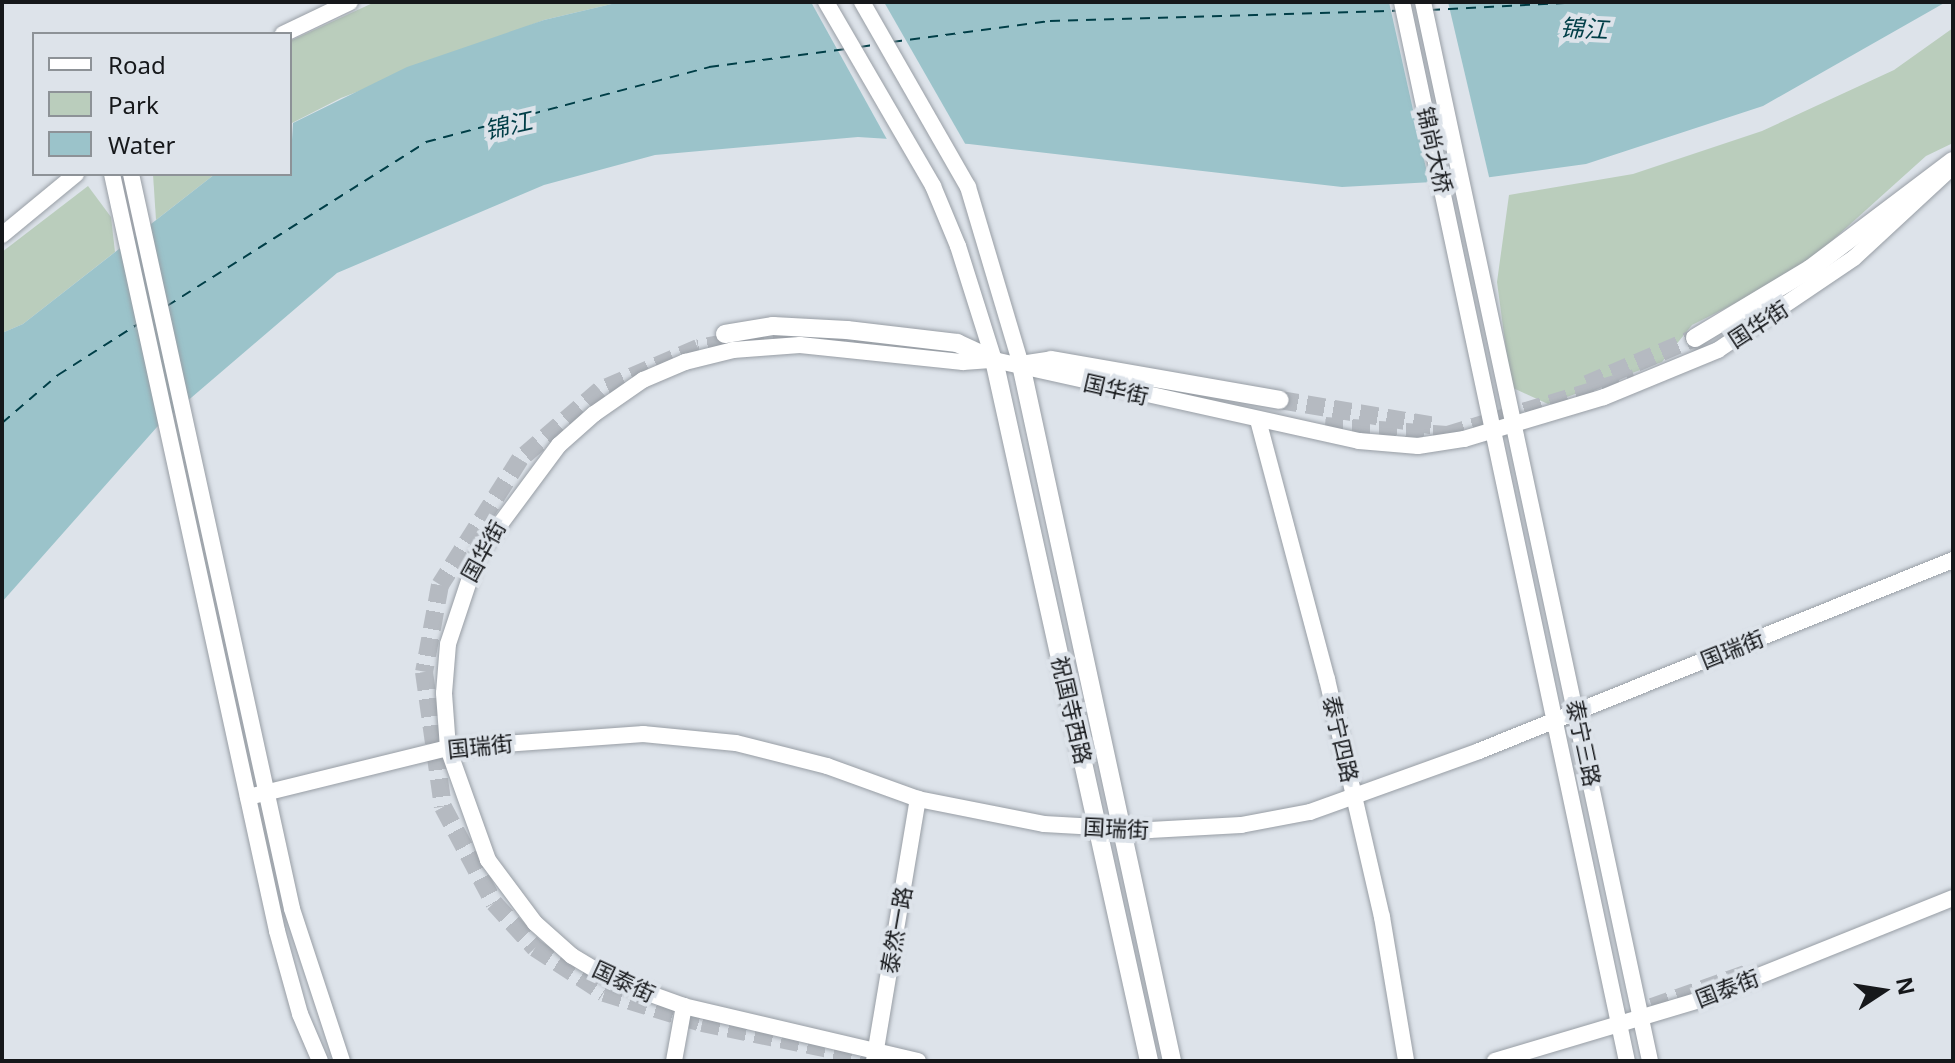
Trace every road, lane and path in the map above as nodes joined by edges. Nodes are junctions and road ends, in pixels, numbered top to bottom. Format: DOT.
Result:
graph roads {
  1 [pos="350,2"];
  2 [pos="826,2"];
  3 [pos="862,2"];
  4 [pos="1402,2"];
  5 [pos="1423,2"];
  6 [pos="287,32"];
  7 [pos="1953,163"];
  8 [pos="74,176"];
  9 [pos="113,176"];
  10 [pos="131,176"];
  11 [pos="129,200"];
  12 [pos="2,235"];
  13 [pos="725,334"];
  14 [pos="1695,338"];
  15 [pos="994,360"];
  16 [pos="1021,365"];
  17 [pos="1280,400"];
  18 [pos="1258,420"];
  19 [pos="1516,426"];
  20 [pos="1492,433"];
  21 [pos="1953,560"];
  22 [pos="1577,712"];
  23 [pos="1554,721"];
  24 [pos="448,748"];
  25 [pos="256,795"];
  26 [pos="1354,797"];
  27 [pos="918,799"];
  28 [pos="1098,828"];
  29 [pos="1123,829"];
  30 [pos="1953,898"];
  31 [pos="684,1006"];
  32 [pos="1641,1019"];
  33 [pos="1619,1026"];
  34 [pos="874,1056"];
  35 [pos="320,1061"];
  36 [pos="342,1061"];
  37 [pos="674,1061"];
  38 [pos="918,1061"];
  39 [pos="1149,1061"];
  40 [pos="1172,1061"];
  41 [pos="1406,1061"];
  42 [pos="1495,1061"];
  43 [pos="1627,1061"];
  44 [pos="1650,1061"];
  1 -- 6 [label="street"];
  2 -- 15 [label="street"];
  3 -- 16 [label="street"];
  4 -- 20 [label="street, 锦尚大桥"];
  5 -- 19 [label="street, 锦尚大桥"];
  7 -- 14 [label="main road"];
  7 -- 19 [label="street, 国华街"];
  8 -- 12 [label="street"];
  9 -- 11 [label="street"];
  10 -- 11 [label="street"];
  11 -- 25 [label="street"];
  13 -- 15 [label="main road"];
  15 -- 16 [label="street, 国华街"];
  15 -- 24 [label="street, 国华街"];
  15 -- 28 [label="main road, 祝国寺西路"];
  16 -- 17 [label="main road"];
  16 -- 18 [label="street, 国华街"];
  16 -- 29 [label="main road, 祝国寺西路"];
  18 -- 20 [label="street, 国华街"];
  18 -- 26 [label="street, 泰宁四路"];
  19 -- 20 [label="street, 国华街"];
  19 -- 22 [label="street, 泰宁三路"];
  20 -- 23 [label="street, 泰宁三路"];
  21 -- 22 [label="street, 国瑞街"];
  22 -- 23 [label="street, 国瑞街"];
  22 -- 32 [label="street, 泰宁三路"];
  23 -- 26 [label="street, 国瑞街"];
  23 -- 33 [label="street, 泰宁三路"];
  24 -- 25 [label="street, 国瑞街"];
  24 -- 27 [label="street, 国瑞街"];
  24 -- 31 [label="street, 国泰街"];
  25 -- 35 [label="street"];
  25 -- 36 [label="street"];
  26 -- 29 [label="street, 国瑞街"];
  26 -- 41 [label="street, 泰宁四路"];
  27 -- 28 [label="street, 国瑞街"];
  27 -- 34 [label="street, 泰然一路"];
  28 -- 29 [label="street, 国瑞街"];
  28 -- 39 [label="main road, 祝国寺西路"];
  29 -- 40 [label="main road, 祝国寺西路"];
  30 -- 32 [label="street, 国泰街"];
  31 -- 34 [label="street, 国泰街"];
  31 -- 37 [label="street"];
  32 -- 33 [label="street, 国泰街"];
  32 -- 44 [label="street, 泰宁三路"];
  33 -- 42 [label="street, 国泰街"];
  33 -- 43 [label="street, 泰宁三路"];
  34 -- 38 [label="street, 国泰街"];
}
